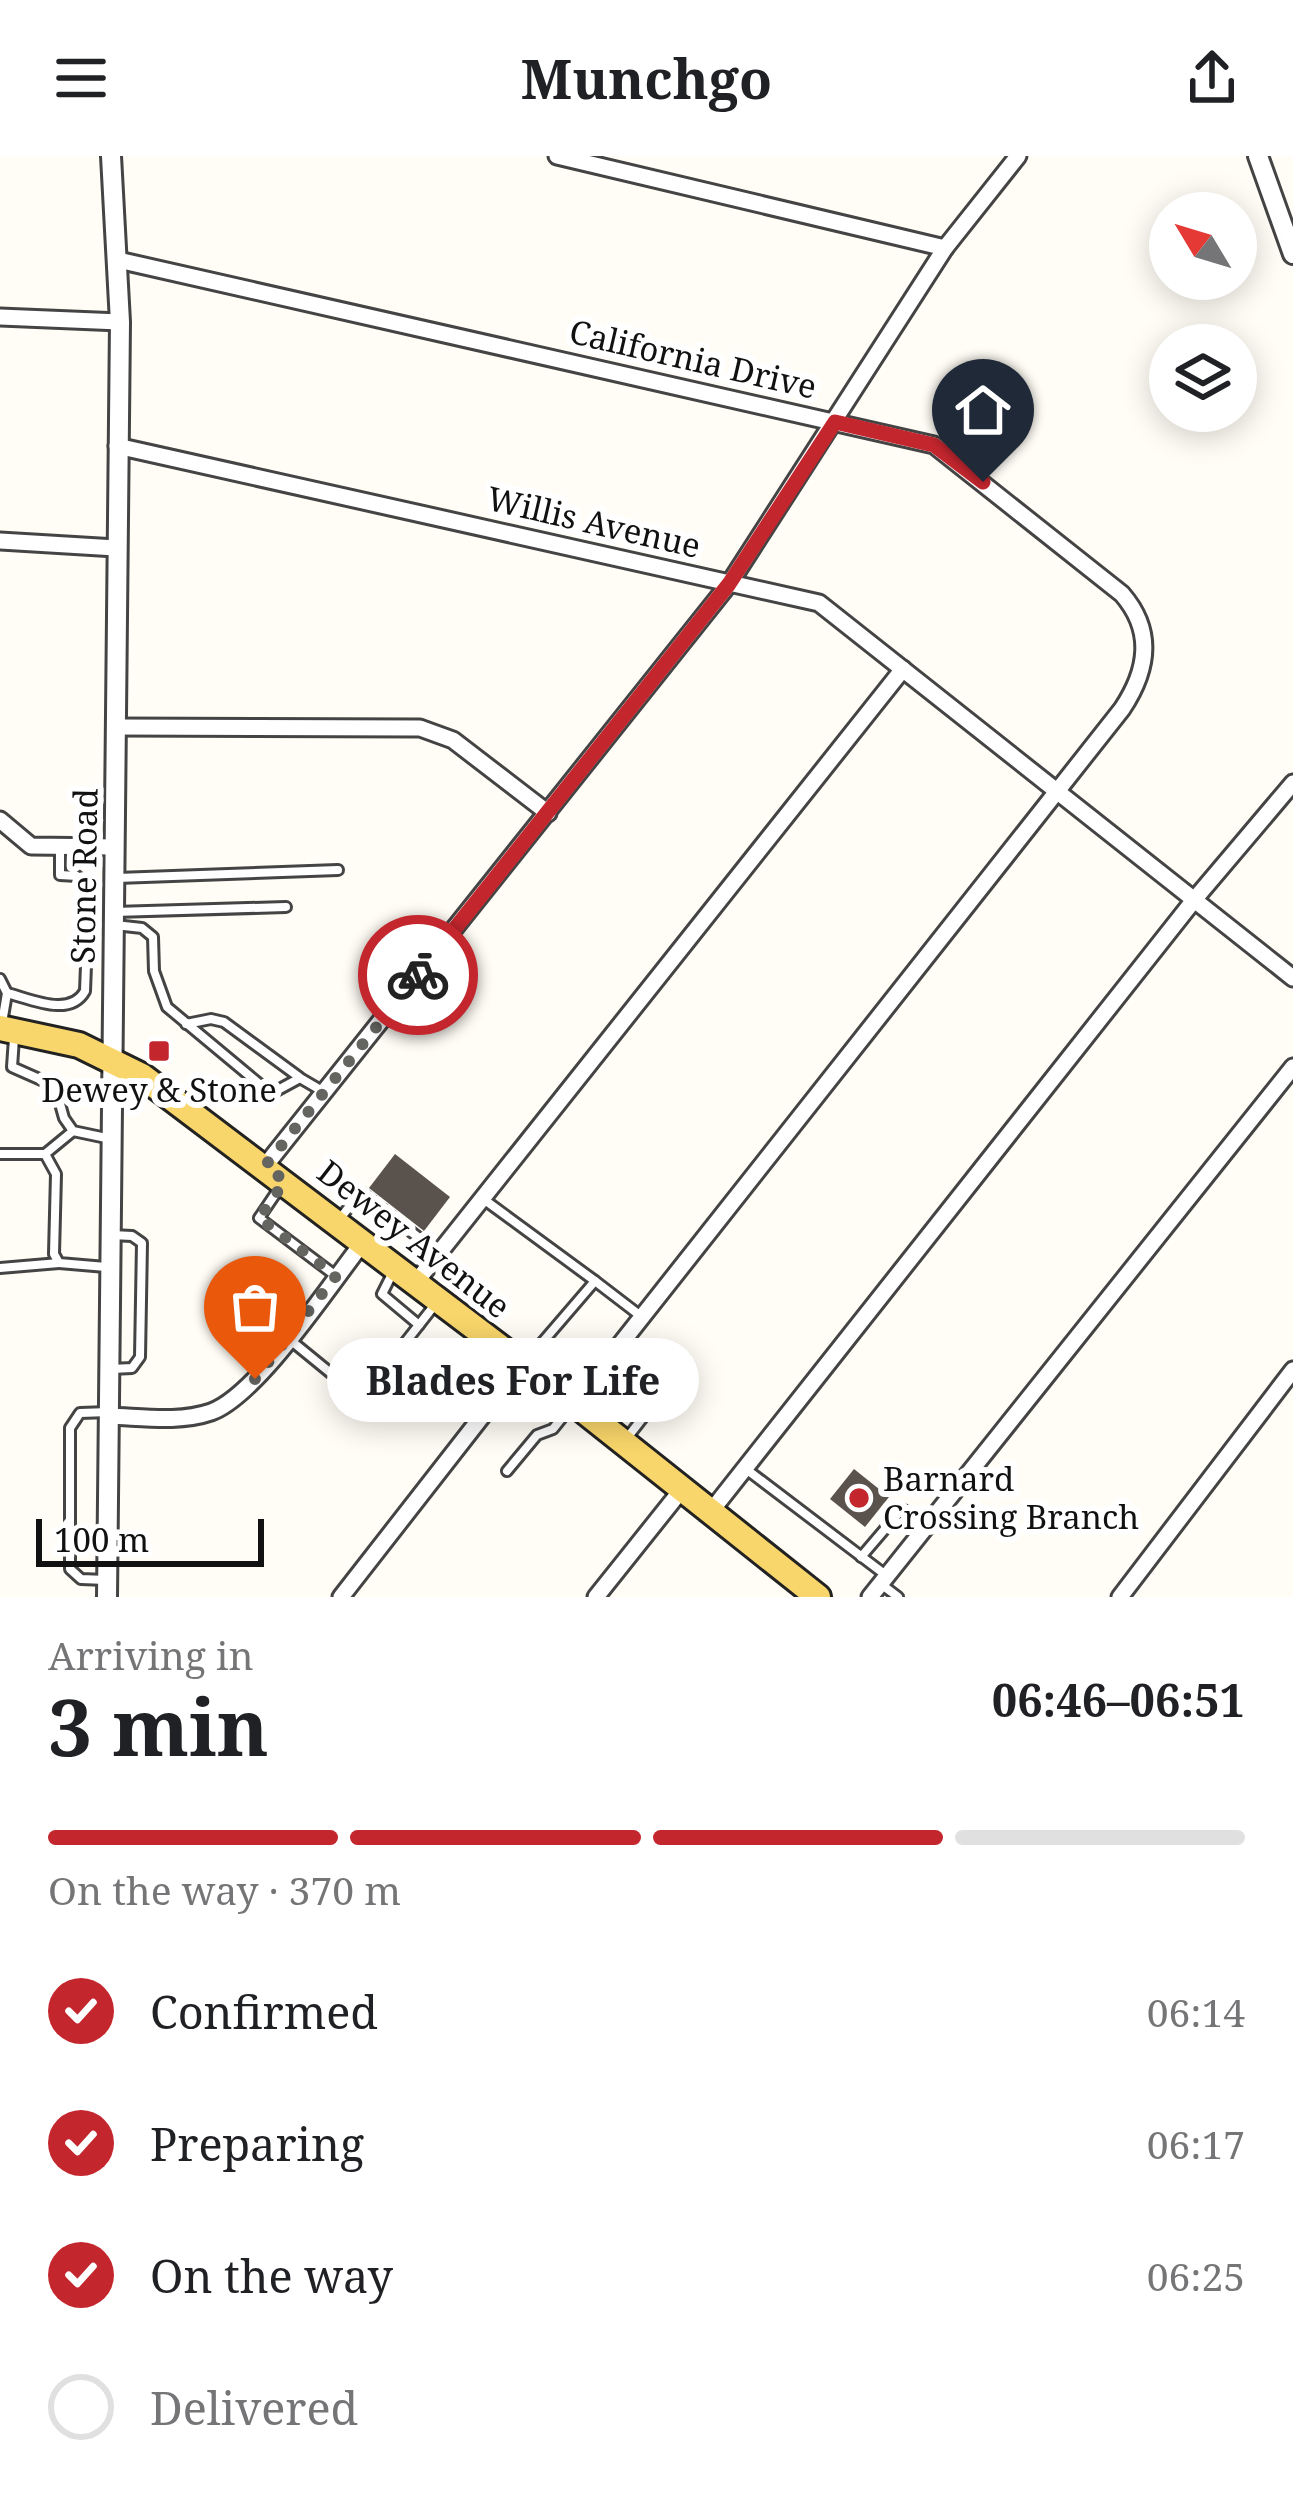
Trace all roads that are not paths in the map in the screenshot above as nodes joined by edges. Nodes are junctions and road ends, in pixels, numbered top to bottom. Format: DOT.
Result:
graph roads {
  1 [pos="111,156"];
  2 [pos="557,156"];
  3 [pos="1018,156"];
  4 [pos="1258,156"];
  5 [pos="945,248"];
  6 [pos="1293,254"];
  7 [pos="118,260"];
  8 [pos="0,316"];
  9 [pos="120,322"];
  10 [pos="835,422"];
  11 [pos="117,446"];
  12 [pos="0,541"];
  13 [pos="116,548"];
  14 [pos="729,584"];
  15 [pos="903,668"];
  16 [pos="116,727"];
  17 [pos="1293,783"];
  18 [pos="1058,792"];
  19 [pos="548,812"];
  20 [pos="0,820"];
  21 [pos="60,847"];
  22 [pos="115,848"];
  23 [pos="338,870"];
  24 [pos="115,878"];
  25 [pos="1194,899"];
  26 [pos="286,907"];
  27 [pos="114,918"];
  28 [pos="1293,978"];
  29 [pos="0,979"];
  30 [pos="7,993"];
  31 [pos="186,1024"];
  32 [pos="5,1029"];
  33 [pos="111,1058"];
  34 [pos="12,1067"];
  35 [pos="1293,1067"];
  36 [pos="0,1069"];
  37 [pos="300,1078"];
  38 [pos="324,1092"];
  39 [pos="74,1131"];
  40 [pos="111,1139"];
  41 [pos="0,1154"];
  42 [pos="45,1154"];
  43 [pos="275,1173"];
  44 [pos="482,1198"];
  45 [pos="338,1221"];
  46 [pos="110,1235"];
  47 [pos="364,1241"];
  48 [pos="439,1254"];
  49 [pos="59,1263"];
  50 [pos="110,1267"];
  51 [pos="0,1268"];
  52 [pos="406,1274"];
  53 [pos="336,1276"];
  54 [pos="595,1281"];
  55 [pos="439,1300"];
  56 [pos="642,1317"];
  57 [pos="419,1325"];
  58 [pos="287,1338"];
  59 [pos="522,1365"];
  60 [pos="110,1369"];
  61 [pos="1293,1370"];
  62 [pos="635,1378"];
  63 [pos="659,1397"];
  64 [pos="574,1403"];
  65 [pos="669,1405"];
  66 [pos="109,1414"];
  67 [pos="624,1442"];
  68 [pos="745,1468"];
  69 [pos="508,1471"];
  70 [pos="683,1488"];
  71 [pos="712,1510"];
  72 [pos="928,1525"];
  73 [pos="69,1542"];
  74 [pos="108,1542"];
  75 [pos="861,1557"];
  76 [pos="879,1586"];
  77 [pos="107,1588"];
  78 [pos="341,1597"];
  79 [pos="596,1597"];
  80 [pos="818,1597"];
  81 [pos="898,1597"];
  82 [pos="1120,1597"];
  1 -- 7 [label="street, Stone Road"];
  2 -- 5 [label="street"];
  3 -- 5 [label="street"];
  4 -- 6 [label="street"];
  5 -- 10 [label="street"];
  7 -- 9 [label="street, Stone Road"];
  7 -- 10 [label="street, California Drive"];
  8 -- 9 [label="street"];
  9 -- 11 [label="street, Stone Road"];
  10 -- 14 [label="street"];
  10 -- 18 [label="street, California Drive"];
  11 -- 13 [label="street, Stone Road"];
  11 -- 14 [label="street, Willis Avenue"];
  12 -- 13 [label="street"];
  13 -- 16 [label="street, Stone Road"];
  14 -- 15 [label="street, Willis Avenue"];
  14 -- 19 [label="street"];
  15 -- 18 [label="street, Willis Avenue"];
  15 -- 44 [label="street"];
  16 -- 19 [label="street"];
  16 -- 22 [label="street, Stone Road"];
  17 -- 25 [label="street"];
  18 -- 25 [label="street, Willis Avenue"];
  18 -- 56 [label="street, California Drive"];
  19 -- 38 [label="street"];
  20 -- 21 [label="street"];
  21 -- 22 [label="street"];
  21 -- 30 [label="lane"];
  22 -- 24 [label="street, Stone Road"];
  23 -- 24 [label="lane"];
  24 -- 27 [label="street, Stone Road"];
  25 -- 28 [label="street, Willis Avenue"];
  25 -- 68 [label="street"];
  26 -- 27 [label="lane"];
  27 -- 31 [label="lane"];
  27 -- 33 [label="street, Stone Road"];
  29 -- 30 [label="lane"];
  30 -- 32 [label="lane"];
  31 -- 37 [label="lane"];
  31 -- 37 [label="lane"];
  32 -- 33 [label="main road, Dewey Avenue"];
  32 -- 34 [label="lane"];
  33 -- 40 [label="street, Stone Road"];
  33 -- 43 [label="main road, Dewey Avenue"];
  34 -- 36 [label="lane"];
  34 -- 39 [label="lane"];
  35 -- 72 [label="street"];
  37 -- 38 [label="lane"];
  38 -- 43 [label="street"];
  39 -- 40 [label="lane"];
  39 -- 42 [label="lane"];
  40 -- 46 [label="street, Stone Road"];
  41 -- 42 [label="lane"];
  42 -- 49 [label="lane"];
  43 -- 45 [label="main road, Dewey Avenue"];
  43 -- 53 [label="lane"];
  44 -- 48 [label="street"];
  44 -- 54 [label="lane"];
  45 -- 47 [label="main road, Dewey Avenue"];
  45 -- 48 [label="lane"];
  46 -- 50 [label="street, Stone Road"];
  46 -- 60 [label="lane"];
  47 -- 52 [label="main road, Dewey Avenue"];
  47 -- 53 [label="street"];
  48 -- 52 [label="street"];
  49 -- 50 [label="lane"];
  49 -- 51 [label="lane"];
  50 -- 60 [label="street, Stone Road"];
  52 -- 55 [label="main road, Dewey Avenue"];
  52 -- 57 [label="lane"];
  53 -- 58 [label="street"];
  54 -- 56 [label="lane"];
  54 -- 59 [label="lane"];
  55 -- 57 [label="lane"];
  55 -- 59 [label="main road, Dewey Avenue"];
  56 -- 64 [label="street, California Drive"];
  57 -- 58 [label="lane"];
  58 -- 66 [label="street"];
  59 -- 64 [label="main road, Dewey Avenue"];
  59 -- 78 [label="street"];
  60 -- 66 [label="street, Stone Road"];
  61 -- 82 [label="street"];
  62 -- 63 [label="lane"];
  63 -- 65 [label="lane"];
  63 -- 67 [label="lane"];
  64 -- 67 [label="main road, Dewey Avenue"];
  64 -- 69 [label="lane"];
  66 -- 73 [label="lane"];
  66 -- 74 [label="street, Stone Road"];
  67 -- 70 [label="main road, Dewey Avenue"];
  68 -- 71 [label="street"];
  68 -- 75 [label="lane"];
  70 -- 71 [label="main road, Dewey Avenue"];
  70 -- 79 [label="street"];
  71 -- 80 [label="main road, Dewey Avenue"];
  72 -- 75 [label="lane"];
  72 -- 76 [label="street"];
  73 -- 74 [label="lane"];
  73 -- 77 [label="lane"];
  74 -- 77 [label="street, Stone Road"];
  75 -- 76 [label="lane"];
  76 -- 81 [label="lane"];
}
